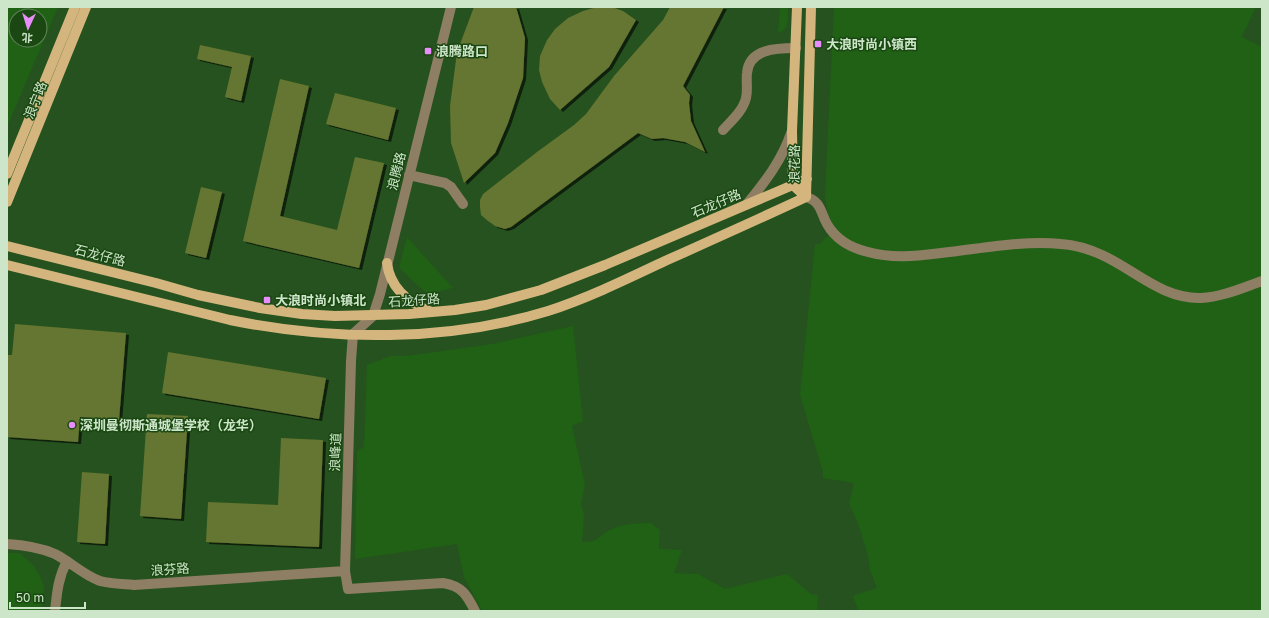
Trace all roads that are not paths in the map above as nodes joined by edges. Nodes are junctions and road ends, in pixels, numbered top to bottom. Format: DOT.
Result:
graph roads {
  1 [pos="75,7"];
  2 [pos="86,7"];
  3 [pos="451,7"];
  4 [pos="797,7"];
  5 [pos="811,7"];
  6 [pos="796,48"];
  7 [pos="723,130"];
  8 [pos="792,131"];
  9 [pos="7,174"];
  10 [pos="409,175"];
  11 [pos="807,179"];
  12 [pos="793,184"];
  13 [pos="806,197"];
  14 [pos="7,202"];
  15 [pos="463,204"];
  16 [pos="747,204"];
  17 [pos="7,246"];
  18 [pos="387,263"];
  19 [pos="7,265"];
  20 [pos="1262,282"];
  21 [pos="431,312"];
  22 [pos="373,316"];
  23 [pos="353,334"];
  24 [pos="7,544"];
  25 [pos="67,561"];
  26 [pos="345,571"];
  27 [pos="55,611"];
  28 [pos="475,611"];
  1 -- 9 [label="main road, 浪宁路"];
  2 -- 14 [label="main road, 浪宁路"];
  3 -- 10 [label="street, 浪腾路"];
  4 -- 6 [label="main road, 浪花路"];
  5 -- 11 [label="main road, 浪花路"];
  6 -- 7 [label="street"];
  6 -- 8 [label="main road, 浪花路"];
  8 -- 12 [label="main road, 浪花路"];
  8 -- 16 [label="street"];
  10 -- 15 [label="street"];
  10 -- 18 [label="street, 浪腾路"];
  11 -- 12 [label="main road, 石龙仔路"];
  11 -- 13 [label="main road, 浪花路"];
  12 -- 13 [label="main road, 浪花路"];
  12 -- 16 [label="main road, 石龙仔路"];
  13 -- 20 [label="street"];
  13 -- 23 [label="main road"];
  16 -- 21 [label="main road, 石龙仔路"];
  17 -- 22 [label="main road, 石龙仔路"];
  18 -- 21 [label="main road"];
  18 -- 22 [label="street, 浪腾路"];
  19 -- 23 [label="main road"];
  21 -- 22 [label="main road, 石龙仔路"];
  22 -- 23 [label="street"];
  23 -- 26 [label="street, 浪峰道"];
  24 -- 25 [label="street, 浪芬路"];
  25 -- 26 [label="street, 浪芬路"];
  25 -- 27 [label="street"];
  26 -- 28 [label="street, 浪峰道"];
}
